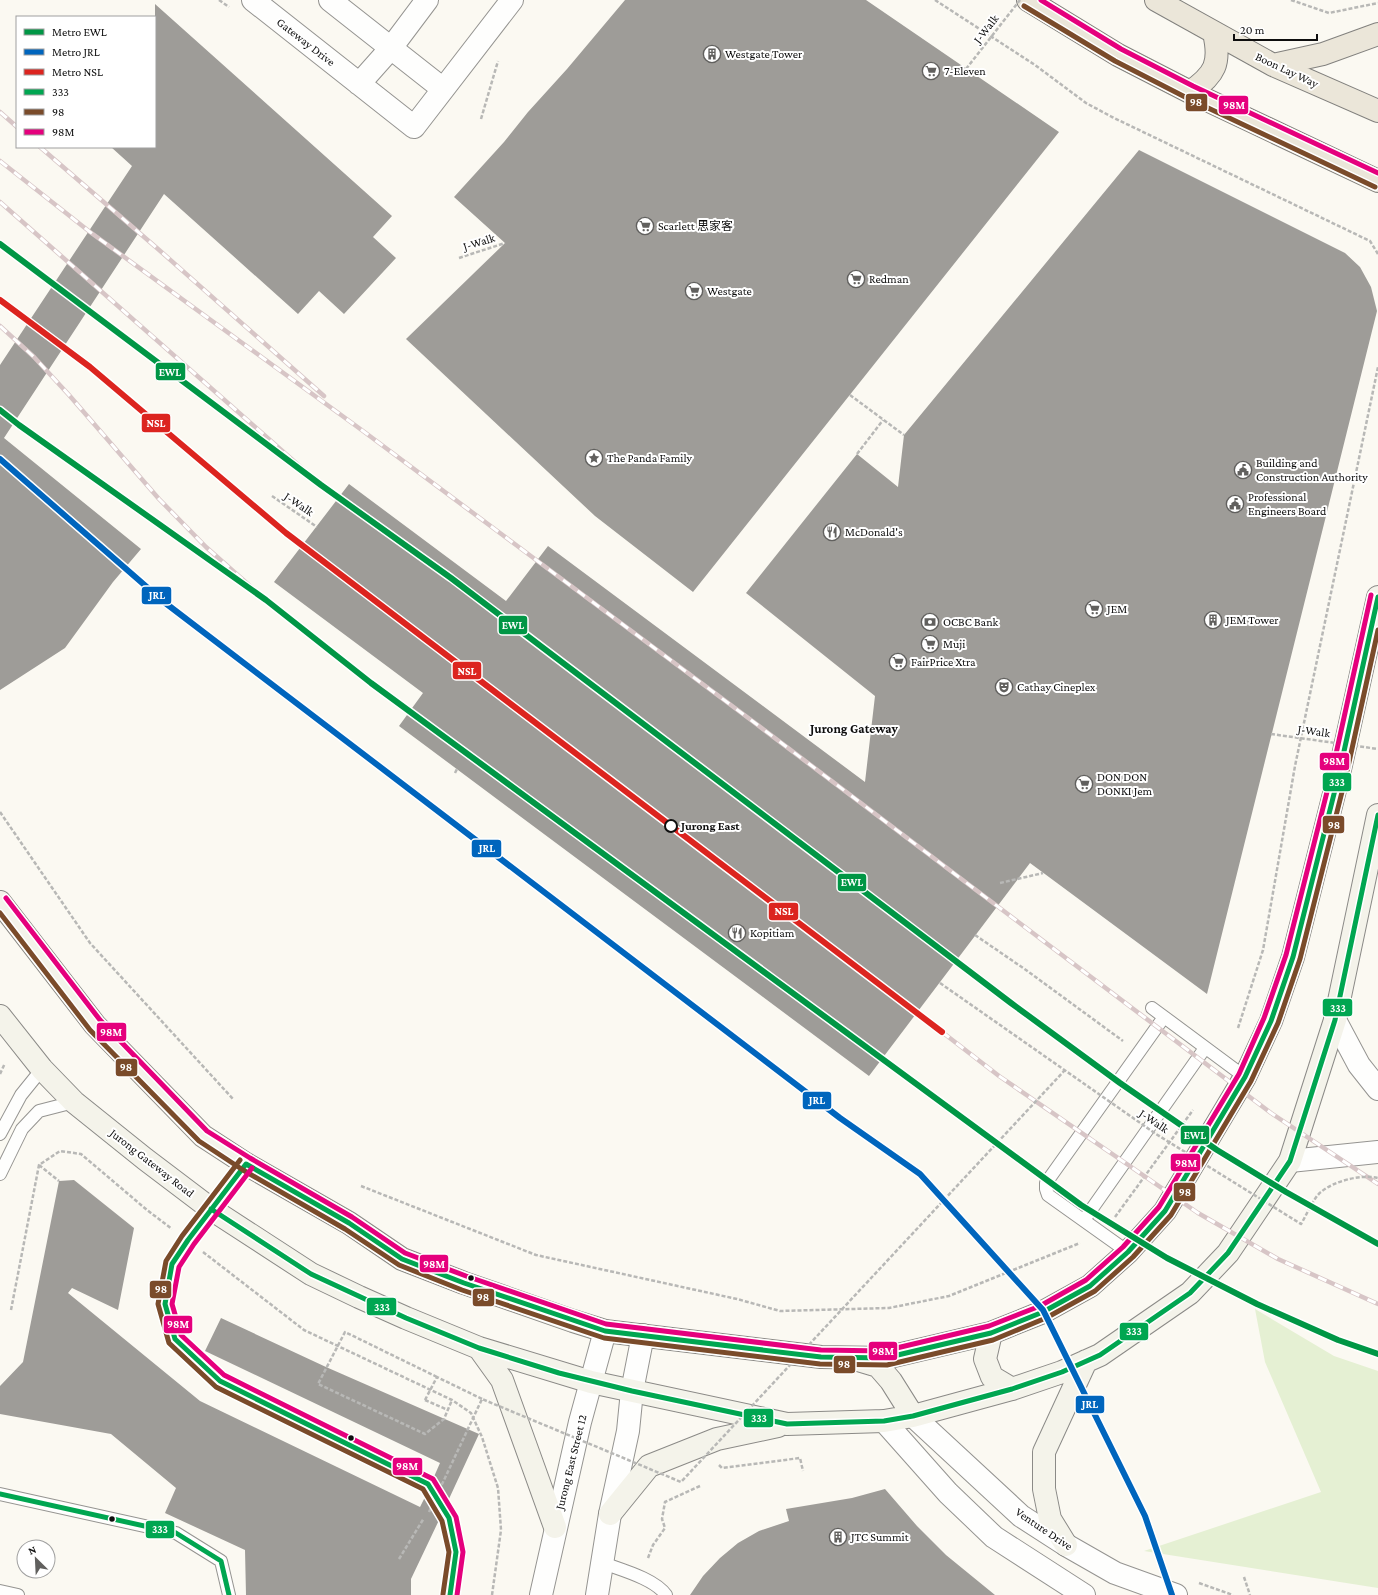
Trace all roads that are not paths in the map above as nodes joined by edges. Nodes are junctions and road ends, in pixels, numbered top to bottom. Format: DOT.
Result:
graph roads {
  1 [pos="253,0"];
  2 [pos="330,0"];
  3 [pos="427,0"];
  4 [pos="512,0"];
  5 [pos="1028,0"];
  6 [pos="1156,0"];
  7 [pos="1214,33"];
  8 [pos="1378,34"];
  9 [pos="391,48"];
  10 [pos="1273,65"];
  11 [pos="359,84"];
  12 [pos="444,89"];
  13 [pos="1190,92"];
  14 [pos="1378,111"];
  15 [pos="1378,181"];
  16 [pos="1378,597"];
  17 [pos="1378,815"];
  18 [pos="0,902"];
  19 [pos="1152,1008"];
  20 [pos="0,1016"];
  21 [pos="1164,1018"];
  22 [pos="1335,1020"];
  23 [pos="1206,1048"];
  24 [pos="42,1069"];
  25 [pos="1245,1077"];
  26 [pos="1378,1090"];
  27 [pos="74,1102"];
  28 [pos="0,1134"];
  29 [pos="1378,1152"];
  30 [pos="1290,1161"];
  31 [pos="246,1164"];
  32 [pos="0,1174"];
  33 [pos="210,1209"];
  34 [pos="1084,1220"];
  35 [pos="1128,1252"];
  36 [pos="605,1331"];
  37 [pos="991,1333"];
  38 [pos="643,1335"];
  39 [pos="480,1348"];
  40 [pos="853,1358"];
  41 [pos="1086,1361"];
  42 [pos="591,1382"];
  43 [pos="1012,1389"];
  44 [pos="632,1391"];
  45 [pos="914,1416"];
  46 [pos="884,1421"];
  47 [pos="787,1424"];
  48 [pos="0,1494"];
  49 [pos="610,1514"];
  50 [pos="555,1527"];
  51 [pos="1066,1545"];
  52 [pos="603,1563"];
  53 [pos="0,1591"];
  54 [pos="18,1595"];
  55 [pos="228,1595"];
  56 [pos="450,1595"];
  57 [pos="541,1595"];
  58 [pos="597,1595"];
  59 [pos="666,1595"];
  60 [pos="1084,1595"];
  61 [pos="1176,1595"];
  1 -- 11 [label="street, Gateway Drive"];
  2 -- 9 [label="street"];
  3 -- 9 [label="street"];
  4 -- 12 [label="street, Gateway Drive"];
  5 -- 13 [label="main road"];
  6 -- 7 [label="main road, Boon Lay Way"];
  7 -- 10 [label="main road, Boon Lay Way"];
  7 -- 13 [label="main road"];
  8 -- 10 [label="main road"];
  9 -- 11 [label="street"];
  9 -- 12 [label="street"];
  10 -- 14 [label="main road, Boon Lay Way"];
  11 -- 12 [label="street, Gateway Drive"];
  13 -- 15 [label="main road"];
  16 -- 25 [label="main road"];
  17 -- 22 [label="main road, Jurong Gateway Road"];
  18 -- 31 [label="main road"];
  19 -- 21 [label="lane"];
  20 -- 24 [label="main road, Jurong Gateway Road"];
  21 -- 23 [label="lane"];
  21 -- 34 [label="lane"];
  22 -- 26 [label="street"];
  22 -- 30 [label="main road, Jurong Gateway Road"];
  23 -- 25 [label="lane"];
  23 -- 34 [label="lane"];
  24 -- 27 [label="main road, Jurong Gateway Road"];
  24 -- 28 [label="lane"];
  25 -- 35 [label="main road"];
  27 -- 32 [label="lane"];
  27 -- 33 [label="main road, Jurong Gateway Road"];
  29 -- 30 [label="street"];
  30 -- 41 [label="main road, Jurong Gateway Road"];
  31 -- 33 [label="lane"];
  31 -- 36 [label="main road"];
  33 -- 39 [label="main road, Jurong Gateway Road"];
  33 -- 56 [label="lane"];
  34 -- 35 [label="lane"];
  35 -- 37 [label="main road"];
  36 -- 38 [label="main road"];
  36 -- 42 [label="street, Jurong East Street 12"];
  37 -- 40 [label="main road"];
  37 -- 43 [label="main road"];
  38 -- 40 [label="main road"];
  38 -- 44 [label="street"];
  39 -- 42 [label="main road, Jurong Gateway Road"];
  39 -- 50 [label="main road"];
  40 -- 45 [label="main road"];
  41 -- 43 [label="main road, Jurong Gateway Road"];
  41 -- 51 [label="main road"];
  42 -- 44 [label="main road, Jurong Gateway Road"];
  42 -- 50 [label="street, Jurong East Street 12"];
  43 -- 45 [label="main road, Jurong Gateway Road"];
  44 -- 47 [label="main road, Jurong Gateway Road"];
  44 -- 49 [label="street"];
  45 -- 46 [label="main road, Jurong Gateway Road"];
  45 -- 51 [label="street, Venture Drive"];
  46 -- 47 [label="main road, Jurong Gateway Road"];
  46 -- 60 [label="street"];
  47 -- 49 [label="main road"];
  48 -- 55 [label="lane"];
  49 -- 52 [label="street"];
  50 -- 57 [label="street, Jurong East Street 12"];
  51 -- 61 [label="street, Venture Drive"];
  52 -- 58 [label="street"];
  52 -- 59 [label="lane"];
  53 -- 54 [label="lane"];
}
